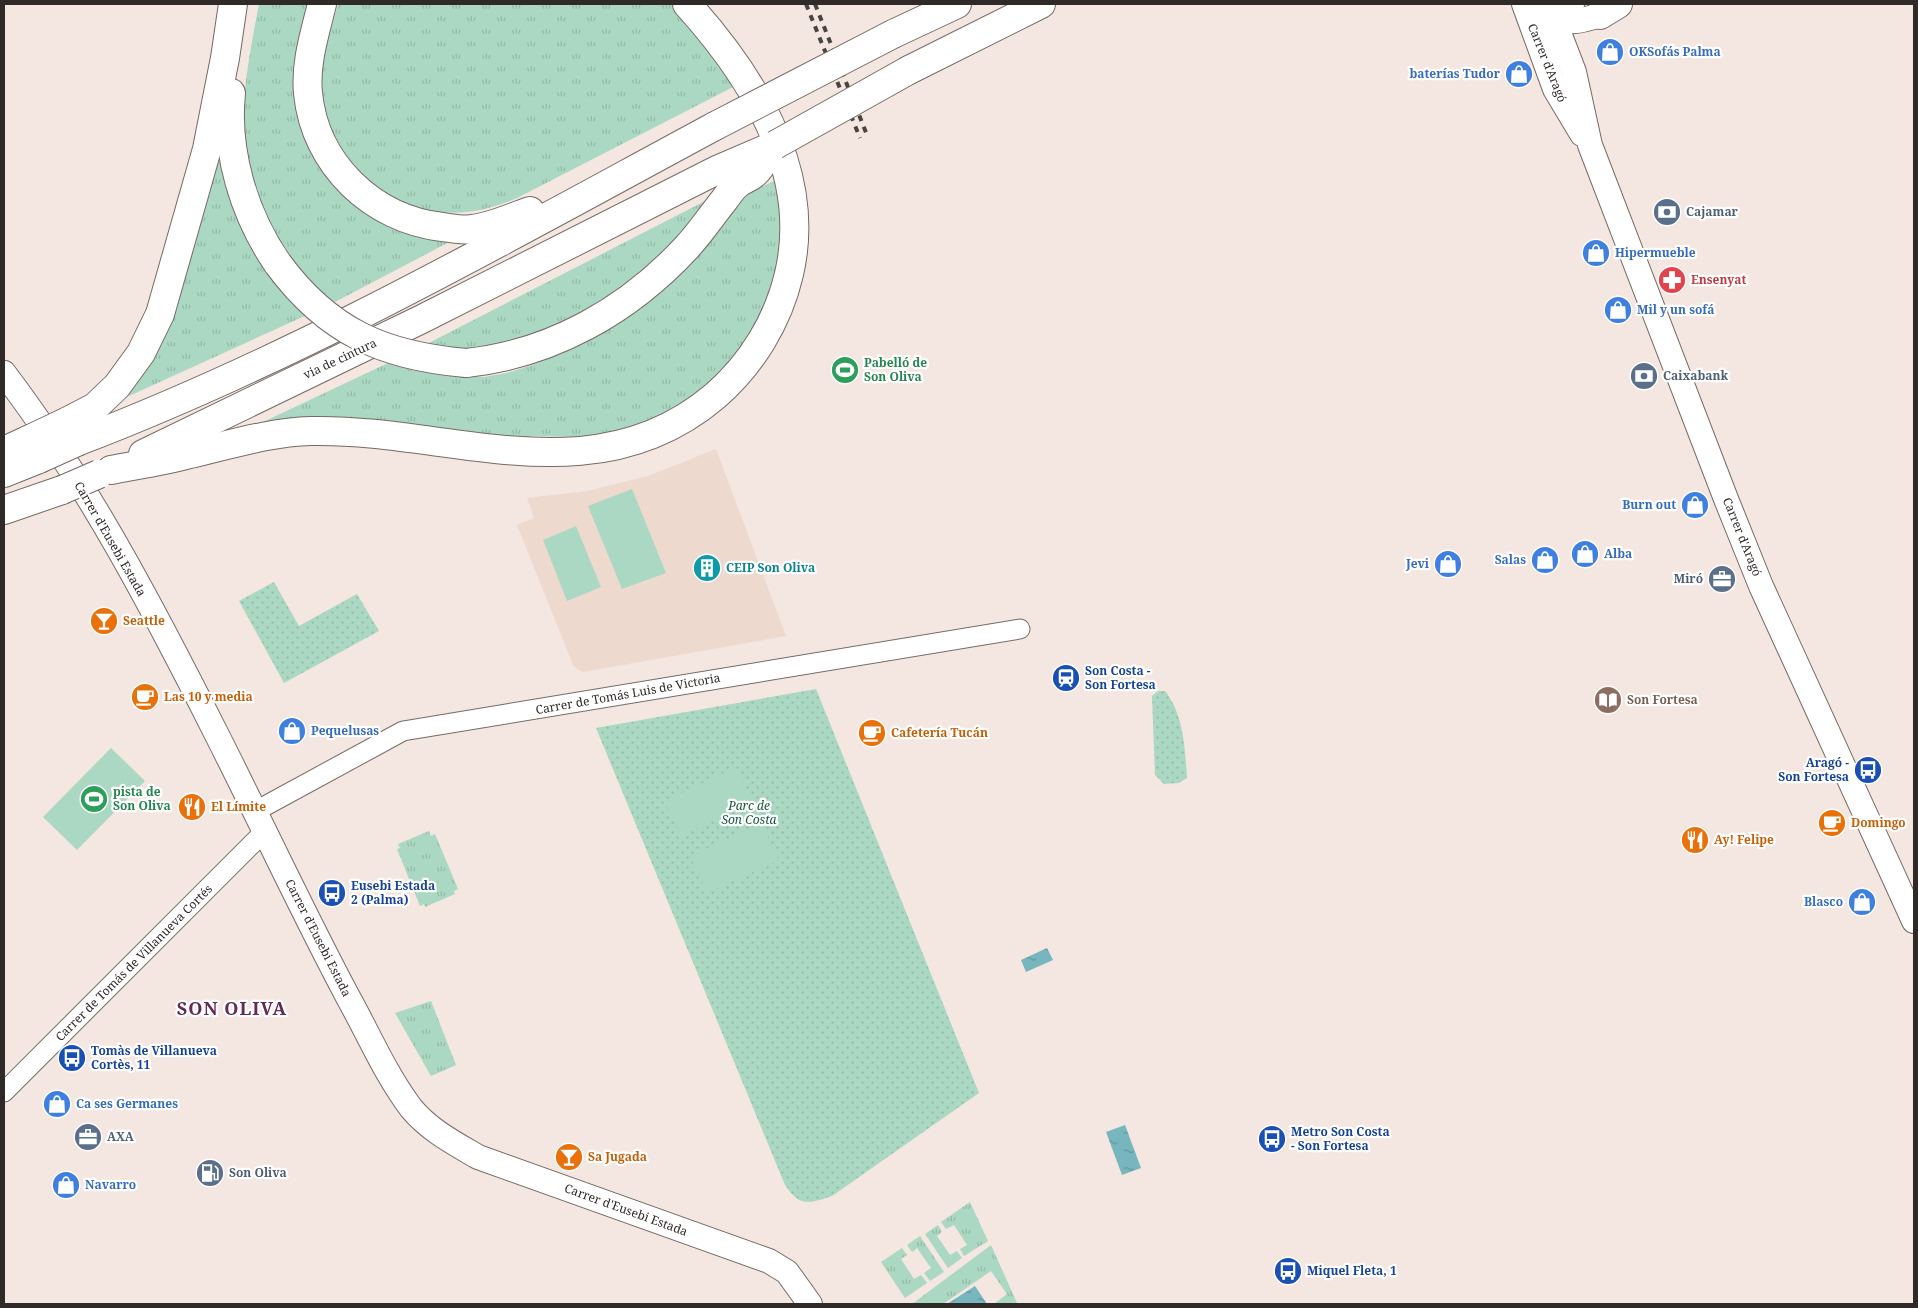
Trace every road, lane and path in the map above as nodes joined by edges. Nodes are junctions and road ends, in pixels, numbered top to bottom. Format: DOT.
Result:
graph roads {
  1 [pos="233,4"];
  2 [pos="246,4"];
  3 [pos="322,4"];
  4 [pos="688,4"];
  5 [pos="921,4"];
  6 [pos="957,4"];
  7 [pos="1041,4"];
  8 [pos="1524,4"];
  9 [pos="1578,11"];
  10 [pos="893,34"];
  11 [pos="1541,51"];
  12 [pos="775,145"];
  13 [pos="1590,145"];
  14 [pos="562,209"];
  15 [pos="4,373"];
  16 [pos="73,431"];
  17 [pos="33,450"];
  18 [pos="4,451"];
  19 [pos="105,472"];
  20 [pos="4,473"];
  21 [pos="4,510"];
  22 [pos="1020,629"];
  23 [pos="259,822"];
  24 [pos="1914,921"];
  25 [pos="4,1092"];
  26 [pos="810,1304"];
  1 -- 16 [label="highway"];
  2 -- 12 [label="highway, bridge"];
  3 -- 14 [label="highway"];
  4 -- 19 [label="highway"];
  5 -- 10 [label="highway"];
  6 -- 10 [label="highway"];
  7 -- 12 [label="highway, via de cintura, bridge"];
  8 -- 9 [label="main road"];
  8 -- 11 [label="main road, Carrer d'Aragó"];
  9 -- 11 [label="main road"];
  9 -- 13 [label="main road, Carrer d'Aragó"];
  10 -- 14 [label="highway, bridge"];
  11 -- 13 [label="main road, Carrer d'Aragó"];
  12 -- 19 [label="highway, via de cintura"];
  13 -- 24 [label="main road, Carrer d'Aragó"];
  14 -- 16 [label="highway"];
  15 -- 23 [label="main road, Carrer d'Eusebi Estada"];
  16 -- 17 [label="highway, bridge"];
  17 -- 18 [label="highway"];
  17 -- 20 [label="highway"];
  19 -- 21 [label="highway, via de cintura, bridge"];
  22 -- 23 [label="street, Carrer de Tomás Luis de Victoria"];
  23 -- 25 [label="street, Carrer de Tomás de Villanueva Cortés"];
  23 -- 26 [label="main road, Carrer d'Eusebi Estada"];
}
